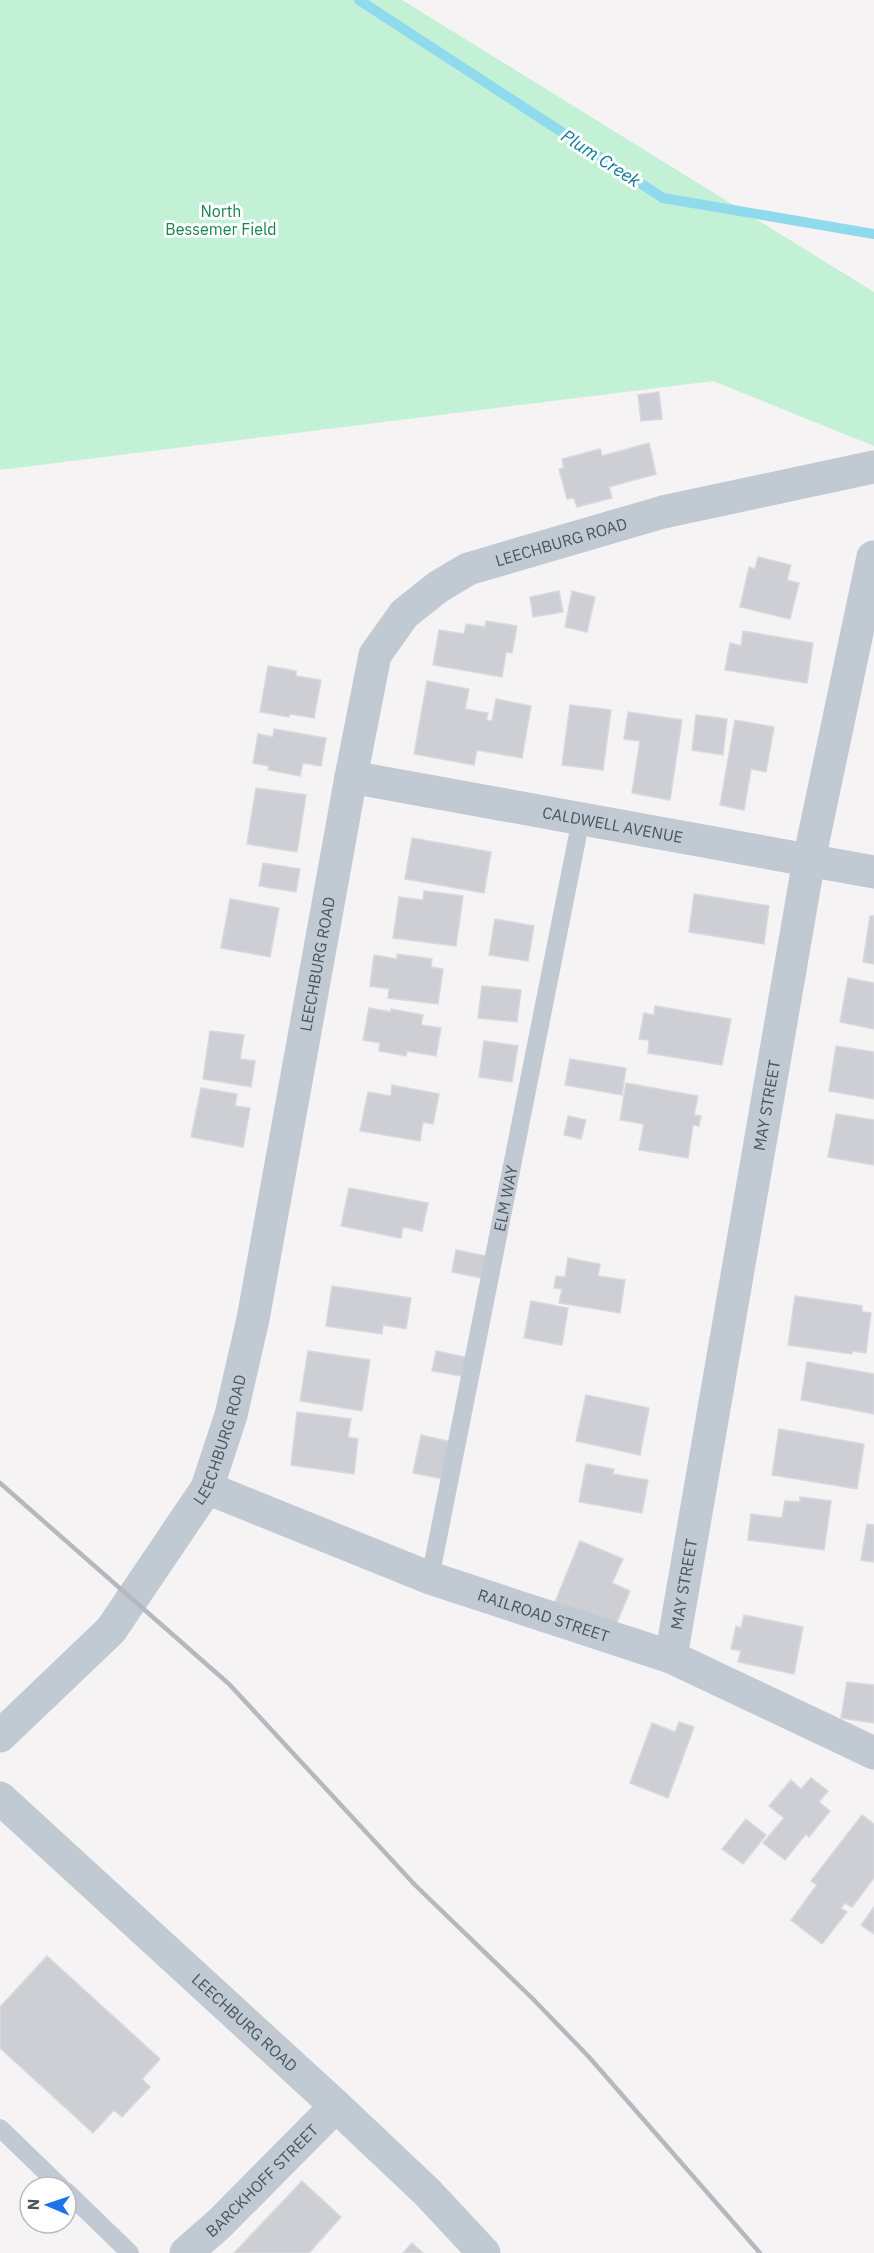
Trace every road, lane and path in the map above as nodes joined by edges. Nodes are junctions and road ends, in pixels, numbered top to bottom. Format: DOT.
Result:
graph roads {
  1 [pos="874,467"];
  2 [pos="873,557"];
  3 [pos="351,777"];
  4 [pos="581,819"];
  5 [pos="809,860"];
  6 [pos="874,872"];
  7 [pos="207,1488"];
  8 [pos="430,1578"];
  9 [pos="671,1657"];
  10 [pos="0,1736"];
  11 [pos="874,1753"];
  12 [pos="0,1798"];
  13 [pos="336,2106"];
  14 [pos="0,2128"];
  15 [pos="49,2175"];
  16 [pos="78,2203"];
  17 [pos="130,2253"];
  18 [pos="186,2253"];
  19 [pos="484,2253"];
  1 -- 3 [label="street, LEECHBURG ROAD"];
  2 -- 5 [label="street, MAY STREET"];
  3 -- 4 [label="street, CALDWELL AVENUE"];
  3 -- 7 [label="street, LEECHBURG ROAD"];
  4 -- 5 [label="street, CALDWELL AVENUE"];
  4 -- 8 [label="lane, ELM WAY"];
  5 -- 6 [label="street, CALDWELL AVENUE"];
  5 -- 9 [label="street, MAY STREET"];
  7 -- 8 [label="street, RAILROAD STREET"];
  7 -- 10 [label="street, LEECHBURG ROAD"];
  8 -- 9 [label="street, RAILROAD STREET"];
  9 -- 11 [label="street, RAILROAD STREET"];
  12 -- 13 [label="street, LEECHBURG ROAD"];
  13 -- 18 [label="street, BARCKHOFF STREET"];
  13 -- 19 [label="street, LEECHBURG ROAD"];
  14 -- 15 [label="lane"];
  16 -- 17 [label="lane"];
}
